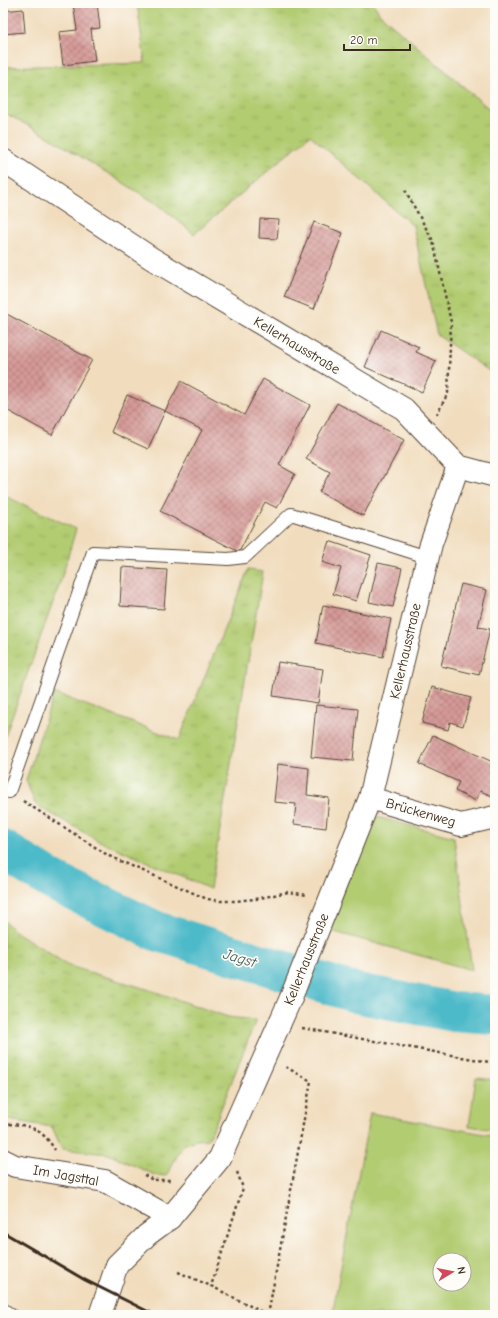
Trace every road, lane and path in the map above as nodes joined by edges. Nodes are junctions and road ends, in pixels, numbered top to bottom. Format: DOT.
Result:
graph roads {
  1 [pos="3,160"];
  2 [pos="405,190"];
  3 [pos="428,434"];
  4 [pos="458,466"];
  5 [pos="495,476"];
  6 [pos="427,557"];
  7 [pos="9,792"];
  8 [pos="370,798"];
  9 [pos="495,817"];
  10 [pos="330,898"];
  11 [pos="280,1024"];
  12 [pos="267,1056"];
  13 [pos="495,1063"];
  14 [pos="3,1124"];
  15 [pos="57,1153"];
  16 [pos="220,1158"];
  17 [pos="3,1160"];
  18 [pos="141,1174"];
  19 [pos="174,1176"];
  20 [pos="170,1218"];
  21 [pos="178,1272"];
  22 [pos="211,1286"];
  23 [pos="3,1309"];
  24 [pos="11,1315"];
  25 [pos="100,1315"];
  26 [pos="268,1315"];
  1 -- 3 [label="street, Kellerhausstraße"];
  2 -- 3 [label="path"];
  3 -- 4 [label="street, Kellerhausstraße"];
  4 -- 5 [label="street"];
  4 -- 6 [label="street, Kellerhausstraße"];
  6 -- 7 [label="lane"];
  6 -- 8 [label="street, Kellerhausstraße"];
  7 -- 10 [label="path"];
  8 -- 9 [label="street, Brückenweg"];
  8 -- 10 [label="street, Kellerhausstraße"];
  10 -- 11 [label="street, Kellerhausstraße"];
  11 -- 12 [label="street, Kellerhausstraße"];
  11 -- 13 [label="path"];
  12 -- 16 [label="street, Kellerhausstraße"];
  12 -- 26 [label="path"];
  14 -- 15 [label="path"];
  16 -- 20 [label="street, Kellerhausstraße"];
  16 -- 22 [label="path"];
  17 -- 20 [label="street, Im Jagsttal"];
  18 -- 19 [label="path"];
  20 -- 25 [label="street, Kellerhausstraße"];
  21 -- 22 [label="path"];
  22 -- 26 [label="path"];
  23 -- 24 [label="lane"];
}
